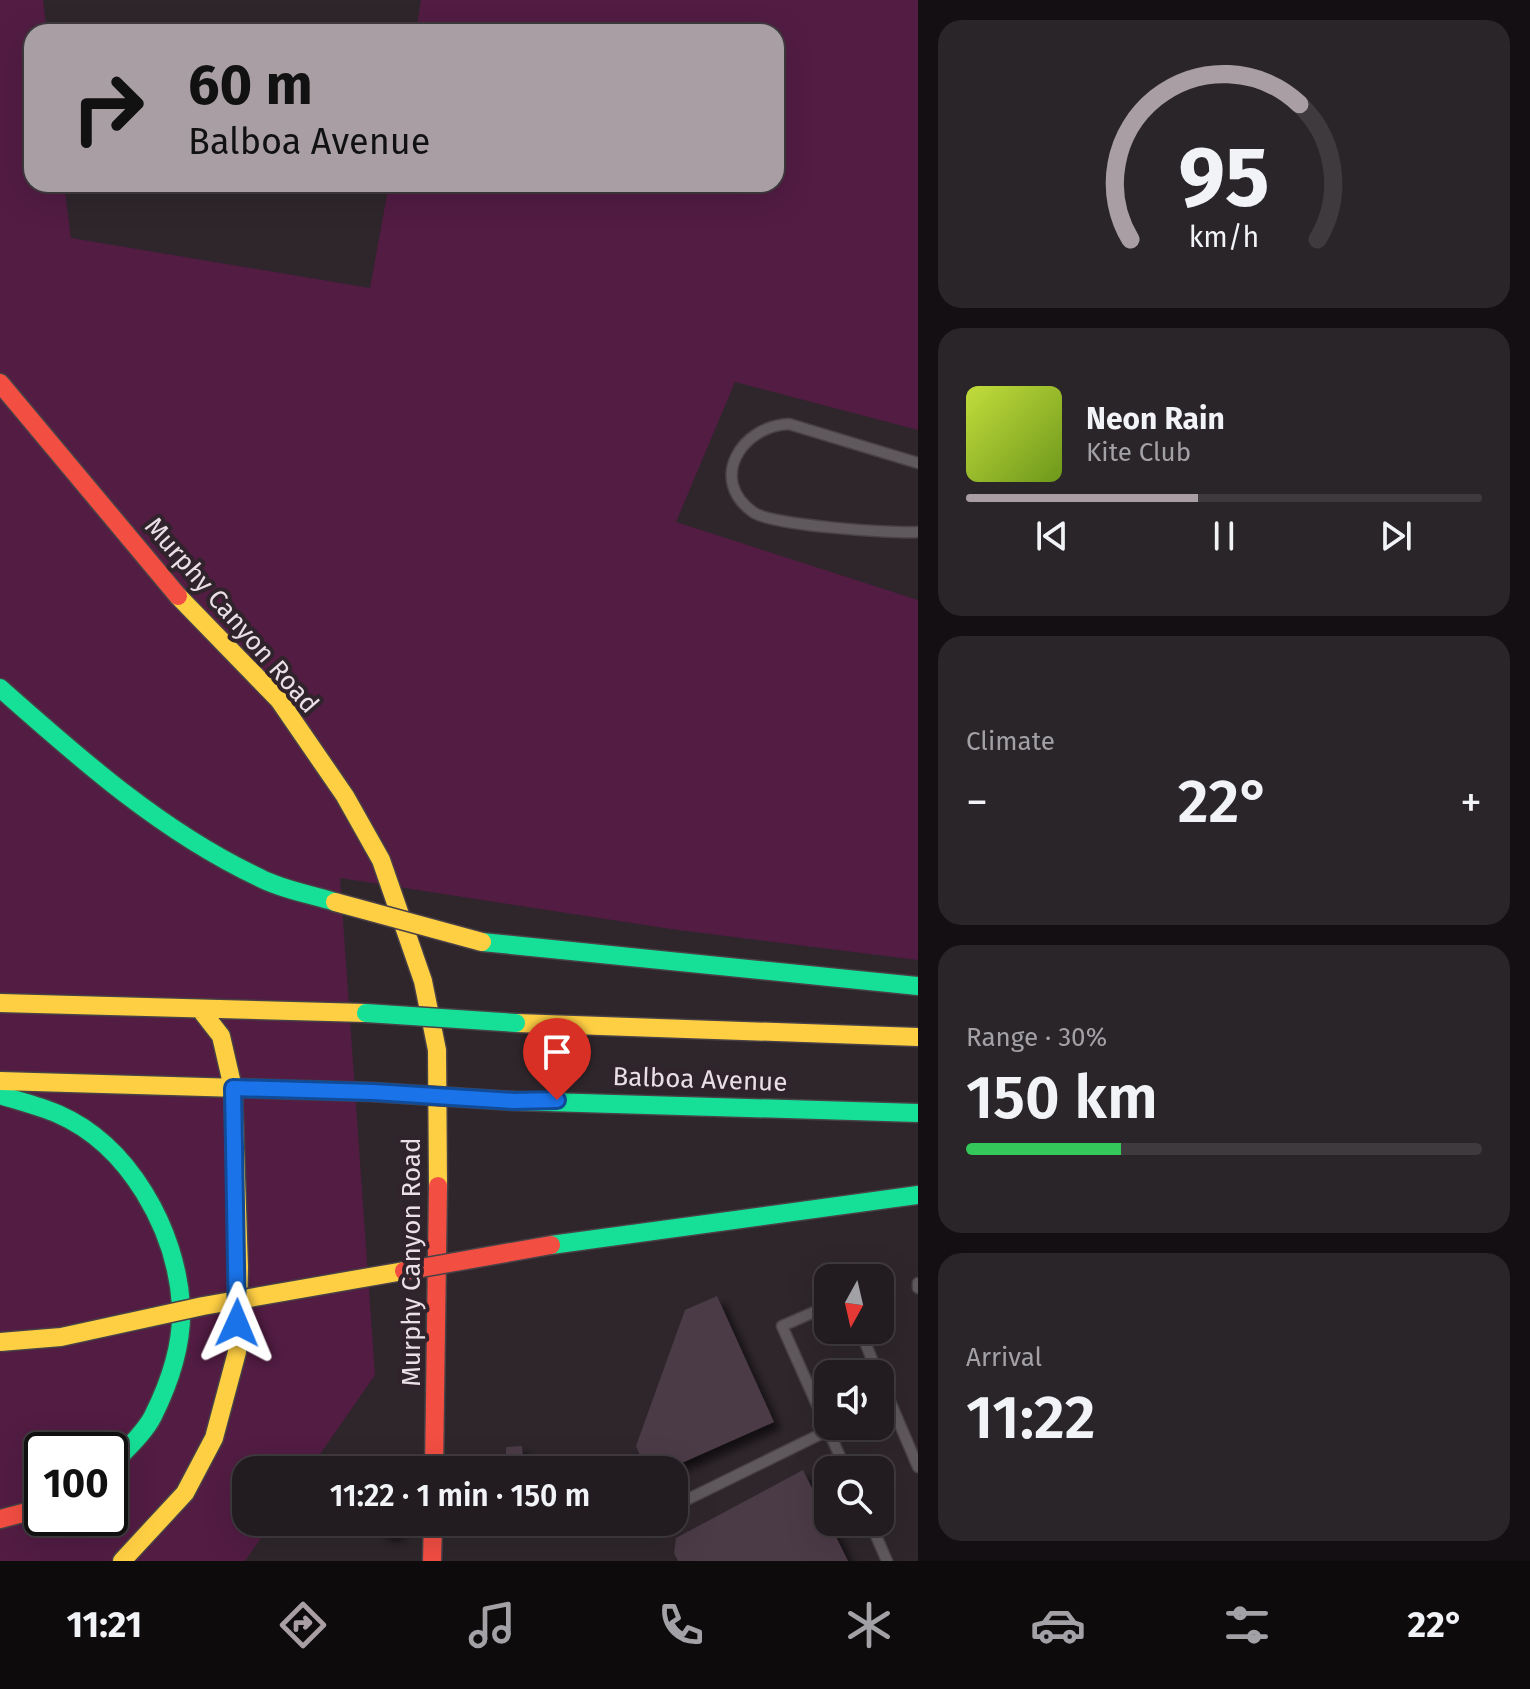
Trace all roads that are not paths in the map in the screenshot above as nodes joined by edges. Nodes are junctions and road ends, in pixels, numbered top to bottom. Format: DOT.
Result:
graph roads {
  1 [pos="0,383"];
  2 [pos="918,463"];
  3 [pos="918,532"];
  4 [pos="0,688"];
  5 [pos="918,986"];
  6 [pos="0,1003"];
  7 [pos="200,1009"];
  8 [pos="918,1037"];
  9 [pos="0,1081"];
  10 [pos="233,1088"];
  11 [pos="0,1095"];
  12 [pos="918,1113"];
  13 [pos="918,1195"];
  14 [pos="814,1312"];
  15 [pos="0,1342"];
  16 [pos="814,1397"];
  17 [pos="894,1411"];
  18 [pos="814,1437"];
  19 [pos="128,1448"];
  20 [pos="434,1456"];
  21 [pos="918,1467"];
  22 [pos="688,1499"];
  23 [pos="24,1513"];
  24 [pos="0,1519"];
  25 [pos="434,1536"];
  26 [pos="876,1536"];
  27 [pos="437,1560"];
  28 [pos="122,1561"];
  29 [pos="887,1561"];
  1 -- 20 [label="main road, Murphy Canyon Road"];
  2 -- 3 [label="lane"];
  4 -- 5 [label="main road, bridge"];
  6 -- 7 [label="main road, Balboa Avenue"];
  7 -- 8 [label="main road, Balboa Avenue, bridge"];
  7 -- 10 [label="main road"];
  9 -- 10 [label="main road, Balboa Avenue"];
  10 -- 12 [label="main road, Balboa Avenue, bridge"];
  10 -- 28 [label="main road"];
  11 -- 19 [label="main road"];
  13 -- 15 [label="main road, bridge"];
  14 -- 16 [label="lane"];
  17 -- 21 [label="lane"];
  18 -- 22 [label="lane"];
  23 -- 24 [label="main road"];
  25 -- 27 [label="main road"];
  26 -- 29 [label="lane"];
}
